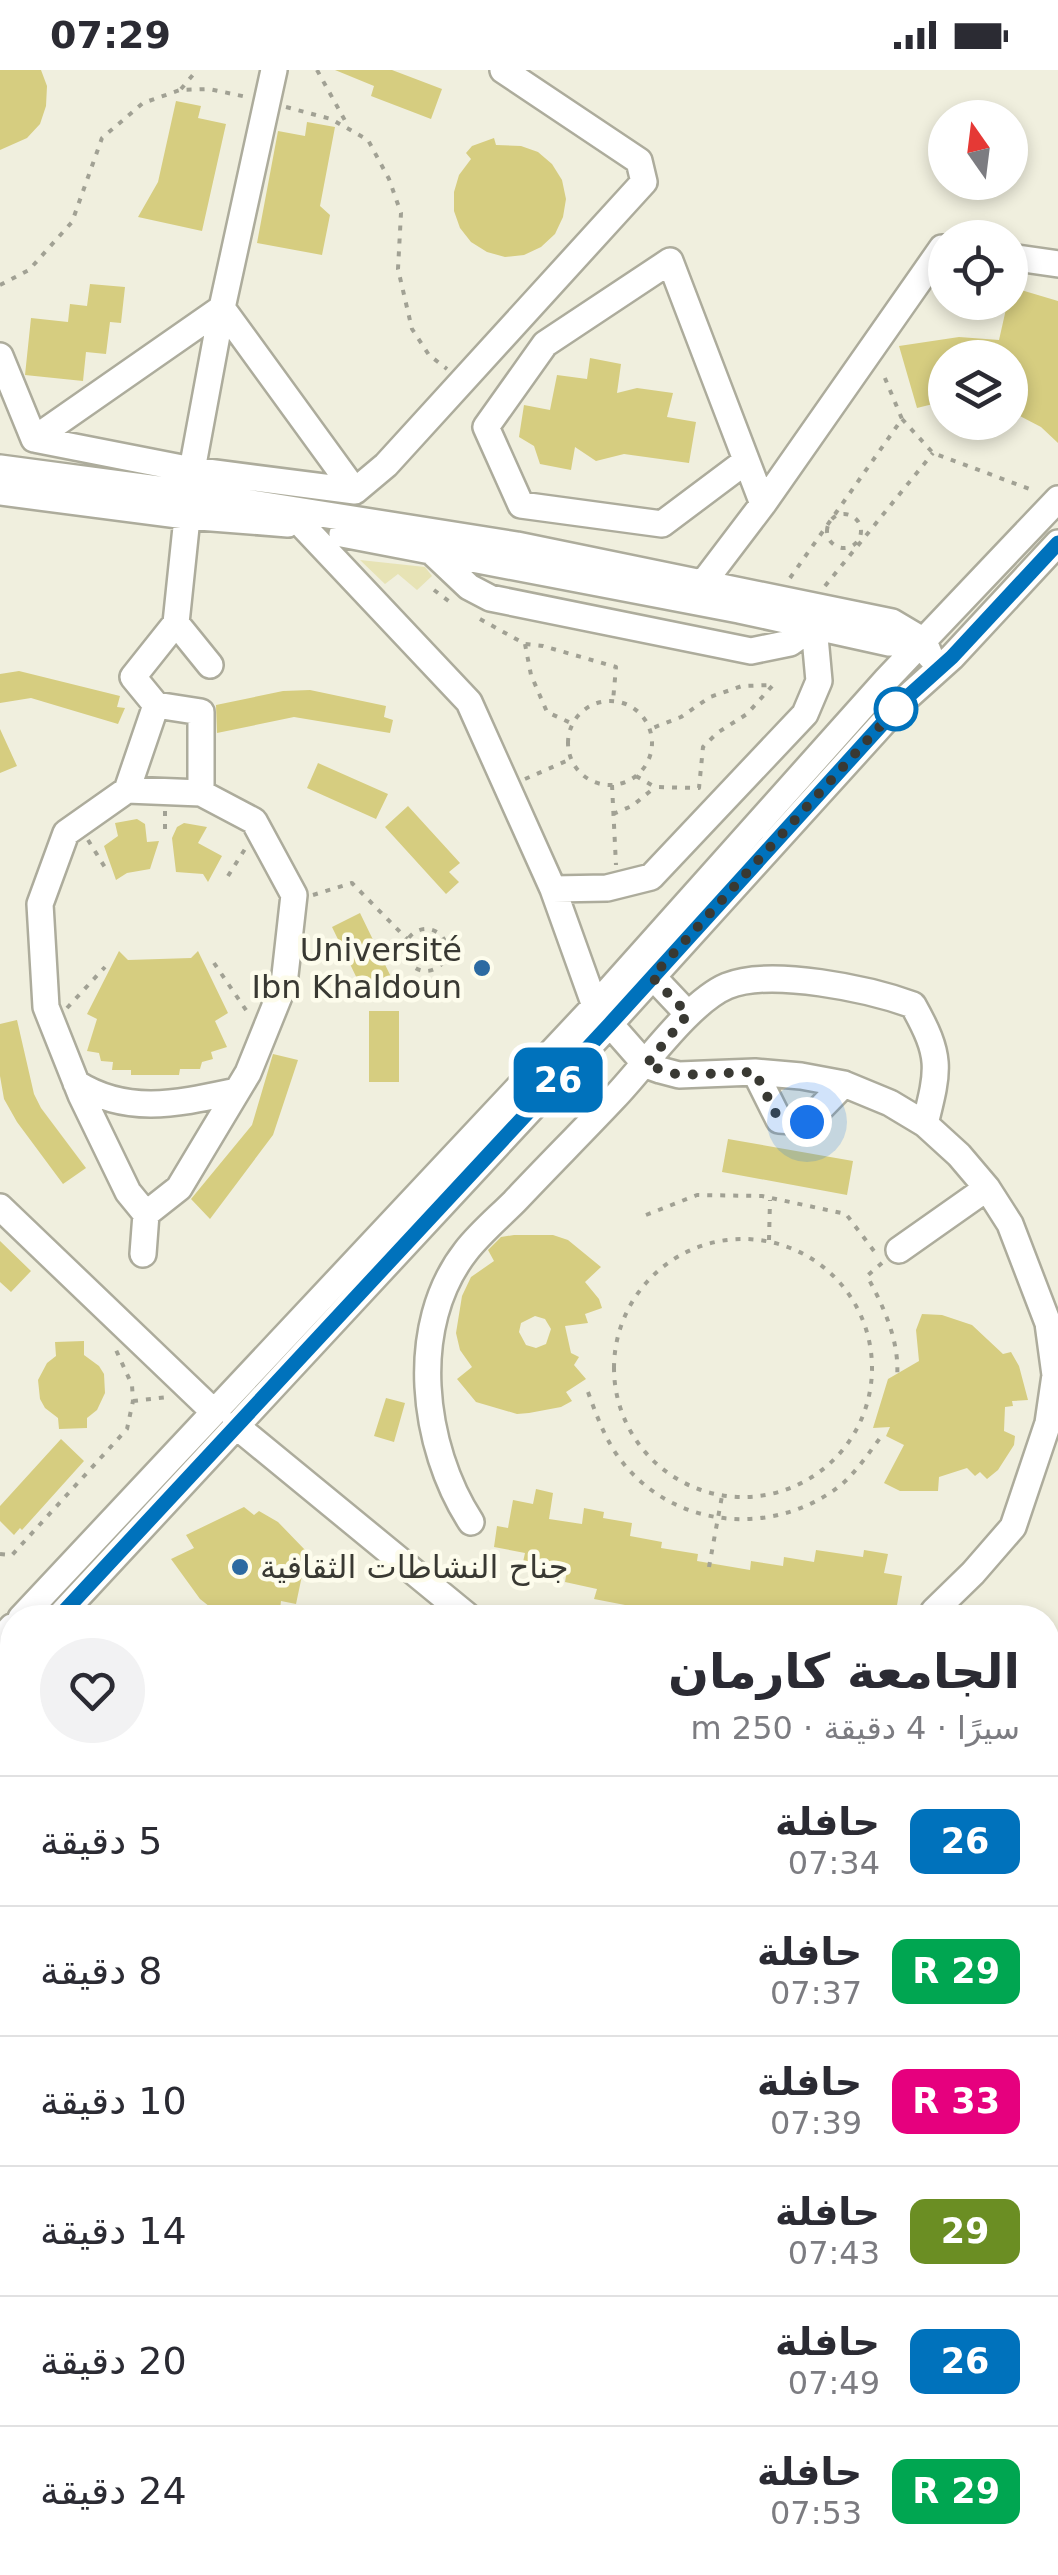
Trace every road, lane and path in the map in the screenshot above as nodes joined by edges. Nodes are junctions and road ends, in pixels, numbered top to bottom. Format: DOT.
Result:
graph roads {
  1 [pos="197,70"];
  2 [pos="274,70"];
  3 [pos="316,70"];
  4 [pos="503,70"];
  5 [pos="180,90"];
  6 [pos="350,130"];
  7 [pos="1028,260"];
  8 [pos="1058,264"];
  9 [pos="928,268"];
  10 [pos="222,308"];
  11 [pos="873,347"];
  12 [pos="0,356"];
  13 [pos="902,419"];
  14 [pos="34,439"];
  15 [pos="932,453"];
  16 [pos="746,461"];
  17 [pos="0,468"];
  18 [pos="0,492"];
  19 [pos="355,492"];
  20 [pos="189,493"];
  21 [pos="1058,500"];
  22 [pos="763,504"];
  23 [pos="830,520"];
  24 [pos="303,526"];
  25 [pos="858,543"];
  26 [pos="1058,543"];
  27 [pos="432,552"];
  28 [pos="703,583"];
  29 [pos="434,590"];
  30 [pos="776,598"];
  31 [pos="453,604"];
  32 [pos="812,616"];
  33 [pos="479,618"];
  34 [pos="176,623"];
  35 [pos="924,641"];
  36 [pos="526,644"];
  37 [pos="944,664"];
  38 [pos="210,665"];
  39 [pos="613,701"];
  40 [pos="156,705"];
  41 [pos="573,724"];
  42 [pos="650,728"];
  43 [pos="571,758"];
  44 [pos="636,776"];
  45 [pos="612,784"];
  46 [pos="655,787"];
  47 [pos="508,788"];
  48 [pos="127,790"];
  49 [pos="201,793"];
  50 [pos="164,801"];
  51 [pos="612,814"];
  52 [pos="83,832"];
  53 [pos="165,836"];
  54 [pos="250,841"];
  55 [pos="106,870"];
  56 [pos="228,876"];
  57 [pos="617,885"];
  58 [pos="554,889"];
  59 [pos="304,898"];
  60 [pos="407,940"];
  61 [pos="214,963"];
  62 [pos="105,968"];
  63 [pos="652,977"];
  64 [pos="58,999"];
  65 [pos="688,1014"];
  66 [pos="603,1015"];
  67 [pos="254,1022"];
  68 [pos="646,1065"];
  69 [pos="755,1072"];
  70 [pos="76,1082"];
  71 [pos="844,1084"];
  72 [pos="237,1091"];
  73 [pos="925,1124"];
  74 [pos="987,1188"];
  75 [pos="770,1200"];
  76 [pos="0,1207"];
  77 [pos="146,1214"];
  78 [pos="646,1215"];
  79 [pos="769,1241"];
  80 [pos="143,1254"];
  81 [pos="890,1256"];
  82 [pos="896,1378"];
  83 [pos="588,1392"];
  84 [pos="215,1410"];
  85 [pos="880,1438"];
  86 [pos="722,1496"];
  87 [pos="718,1519"];
  88 [pos="471,1522"];
  89 [pos="0,1554"];
  90 [pos="709,1567"];
  91 [pos="33,1605"];
  92 [pos="68,1605"];
  93 [pos="454,1605"];
  94 [pos="940,1605"];
  1 -- 5 [label="path"];
  2 -- 10 [label="street"];
  3 -- 6 [label="path"];
  4 -- 19 [label="street"];
  7 -- 8 [label="street"];
  9 -- 11 [label="street"];
  10 -- 14 [label="street"];
  10 -- 19 [label="street"];
  10 -- 20 [label="street"];
  11 -- 13 [label="path"];
  11 -- 22 [label="street"];
  12 -- 14 [label="street"];
  13 -- 15 [label="path"];
  13 -- 23 [label="path"];
  14 -- 20 [label="street"];
  15 -- 21 [label="path"];
  15 -- 25 [label="path"];
  16 -- 16 [label="street"];
  16 -- 22 [label="street"];
  17 -- 20 [label="street"];
  18 -- 20 [label="street"];
  19 -- 20 [label="street"];
  20 -- 24 [label="street"];
  20 -- 28 [label="street"];
  20 -- 34 [label="street"];
  21 -- 35 [label="street"];
  22 -- 28 [label="street"];
  23 -- 25 [label="path"];
  23 -- 25 [label="path"];
  23 -- 30 [label="path"];
  24 -- 27 [label="street"];
  24 -- 47 [label="street"];
  25 -- 32 [label="path"];
  26 -- 37 [label="street"];
  27 -- 32 [label="street"];
  27 -- 32 [label="street"];
  28 -- 30 [label="street"];
  29 -- 31 [label="path"];
  30 -- 32 [label="street"];
  32 -- 35 [label="street"];
  32 -- 57 [label="street"];
  33 -- 36 [label="path"];
  34 -- 38 [label="street"];
  34 -- 40 [label="street"];
  35 -- 37 [label="street"];
  35 -- 66 [label="street"];
  36 -- 39 [label="path"];
  36 -- 41 [label="path"];
  37 -- 63 [label="street"];
  39 -- 41 [label="path"];
  39 -- 42 [label="path"];
  40 -- 48 [label="street"];
  40 -- 49 [label="street"];
  41 -- 43 [label="path"];
  42 -- 44 [label="path"];
  42 -- 46 [label="path"];
  43 -- 45 [label="path"];
  43 -- 47 [label="path"];
  44 -- 45 [label="path"];
  44 -- 46 [label="path"];
  45 -- 51 [label="path"];
  46 -- 51 [label="path"];
  47 -- 58 [label="street"];
  48 -- 49 [label="street"];
  48 -- 70 [label="street"];
  49 -- 72 [label="street"];
  50 -- 53 [label="path"];
  51 -- 57 [label="path"];
  52 -- 55 [label="path"];
  54 -- 56 [label="path"];
  57 -- 58 [label="street"];
  58 -- 66 [label="street"];
  59 -- 60 [label="path"];
  60 -- 60 [label="path"];
  61 -- 67 [label="path"];
  62 -- 64 [label="path"];
  63 -- 65 [label="street"];
  63 -- 66 [label="street"];
  65 -- 68 [label="street"];
  65 -- 73 [label="street"];
  66 -- 68 [label="street"];
  66 -- 84 [label="street"];
  68 -- 69 [label="street"];
  68 -- 88 [label="street"];
  69 -- 71 [label="street"];
  69 -- 71 [label="street"];
  70 -- 72 [label="street"];
  70 -- 77 [label="street"];
  71 -- 73 [label="street"];
  72 -- 77 [label="street"];
  73 -- 74 [label="street"];
  74 -- 81 [label="street"];
  74 -- 94 [label="street"];
  75 -- 78 [label="path"];
  75 -- 79 [label="path"];
  75 -- 81 [label="path"];
  76 -- 84 [label="street"];
  77 -- 80 [label="street"];
  79 -- 86 [label="path"];
  79 -- 86 [label="path"];
  81 -- 82 [label="path"];
  83 -- 87 [label="path"];
  84 -- 89 [label="path"];
  84 -- 91 [label="street"];
  84 -- 92 [label="street"];
  84 -- 93 [label="street"];
  85 -- 87 [label="path"];
  86 -- 87 [label="path"];
  87 -- 90 [label="path"];
}
